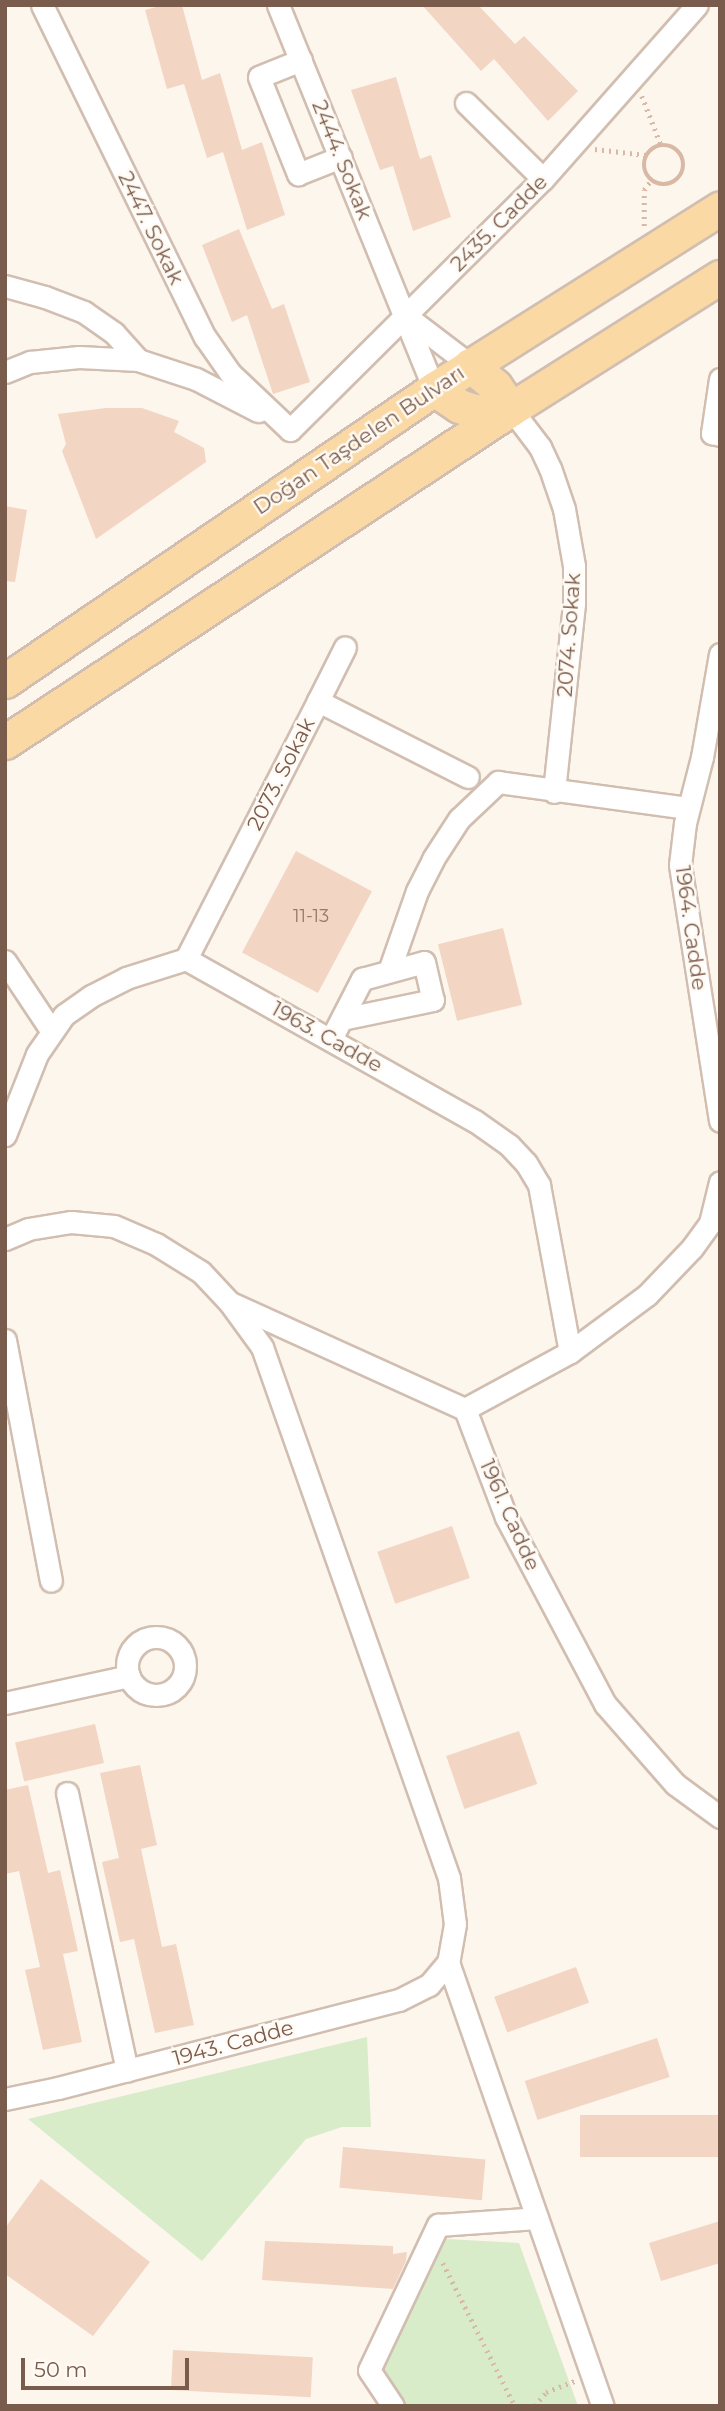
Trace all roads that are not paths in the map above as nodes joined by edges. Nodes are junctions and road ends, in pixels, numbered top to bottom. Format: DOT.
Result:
graph roads {
  1 [pos="42,5"];
  2 [pos="278,5"];
  3 [pos="687,7"];
  4 [pos="301,60"];
  5 [pos="466,103"];
  6 [pos="341,157"];
  7 [pos="543,179"];
  8 [pos="720,208"];
  9 [pos="720,277"];
  10 [pos="5,286"];
  11 [pos="406,316"];
  12 [pos="138,360"];
  13 [pos="470,365"];
  14 [pos="5,372"];
  15 [pos="720,379"];
  16 [pos="434,389"];
  17 [pos="510,409"];
  18 [pos="290,430"];
  19 [pos="720,435"];
  20 [pos="345,647"];
  21 [pos="720,654"];
  22 [pos="5,681"];
  23 [pos="318,701"];
  24 [pos="5,742"];
  25 [pos="711,759"];
  26 [pos="468,777"];
  27 [pos="554,792"];
  28 [pos="688,808"];
  29 [pos="186,959"];
  30 [pos="5,961"];
  31 [pos="390,971"];
  32 [pos="342,1019"];
  33 [pos="51,1030"];
  34 [pos="331,1038"];
  35 [pos="720,1121"];
  36 [pos="5,1135"];
  37 [pos="720,1182"];
  38 [pos="5,1238"];
  39 [pos="230,1303"];
  40 [pos="5,1340"];
  41 [pos="570,1352"];
  42 [pos="465,1409"];
  43 [pos="51,1581"];
  44 [pos="129,1676"];
  45 [pos="5,1703"];
  46 [pos="67,1793"];
  47 [pos="720,1817"];
  48 [pos="447,1962"];
  49 [pos="127,2071"];
  50 [pos="5,2099"];
  51 [pos="537,2218"];
  52 [pos="393,2406"];
  53 [pos="603,2406"];
  1 -- 18 [label="street, 2447. Sokak"];
  2 -- 4 [label="street, 2444. Sokak"];
  3 -- 7 [label="street, 2435. Cadde"];
  4 -- 6 [label="street, 2444. Sokak"];
  4 -- 6 [label="street"];
  5 -- 7 [label="street"];
  6 -- 11 [label="street, 2444. Sokak"];
  7 -- 11 [label="street, 2435. Cadde"];
  8 -- 13 [label="main road, Doğan Taşdelen Bulvarı"];
  9 -- 17 [label="main road"];
  10 -- 12 [label="street"];
  11 -- 13 [label="street"];
  11 -- 16 [label="street, 2444. Sokak"];
  11 -- 18 [label="street, 2435. Cadde"];
  12 -- 14 [label="street"];
  12 -- 18 [label="street"];
  13 -- 16 [label="main road, Doğan Taşdelen Bulvarı"];
  13 -- 17 [label="main road"];
  15 -- 19 [label="street"];
  16 -- 17 [label="main road"];
  16 -- 22 [label="main road, Doğan Taşdelen Bulvarı"];
  17 -- 24 [label="main road"];
  17 -- 27 [label="street, 2074. Sokak"];
  20 -- 23 [label="street"];
  21 -- 25 [label="street, 1964. Cadde"];
  23 -- 26 [label="street, 2073. Sokak"];
  23 -- 29 [label="street, 2073. Sokak"];
  25 -- 28 [label="street, 1964. Cadde"];
  27 -- 28 [label="street"];
  27 -- 31 [label="street"];
  28 -- 35 [label="street, 1964. Cadde"];
  29 -- 33 [label="street"];
  29 -- 34 [label="street, 1963. Cadde"];
  30 -- 33 [label="street"];
  31 -- 32 [label="street"];
  31 -- 32 [label="street"];
  32 -- 34 [label="street"];
  33 -- 36 [label="street"];
  34 -- 41 [label="street, 1963. Cadde"];
  37 -- 41 [label="street"];
  38 -- 39 [label="street"];
  39 -- 42 [label="street"];
  39 -- 48 [label="street"];
  40 -- 43 [label="street"];
  41 -- 42 [label="street"];
  42 -- 47 [label="street, 1961. Cadde"];
  44 -- 45 [label="street"];
  46 -- 49 [label="street"];
  48 -- 49 [label="street, 1943. Cadde"];
  48 -- 51 [label="street"];
  49 -- 50 [label="street, 1943. Cadde"];
  51 -- 52 [label="street"];
  51 -- 53 [label="street"];
}
